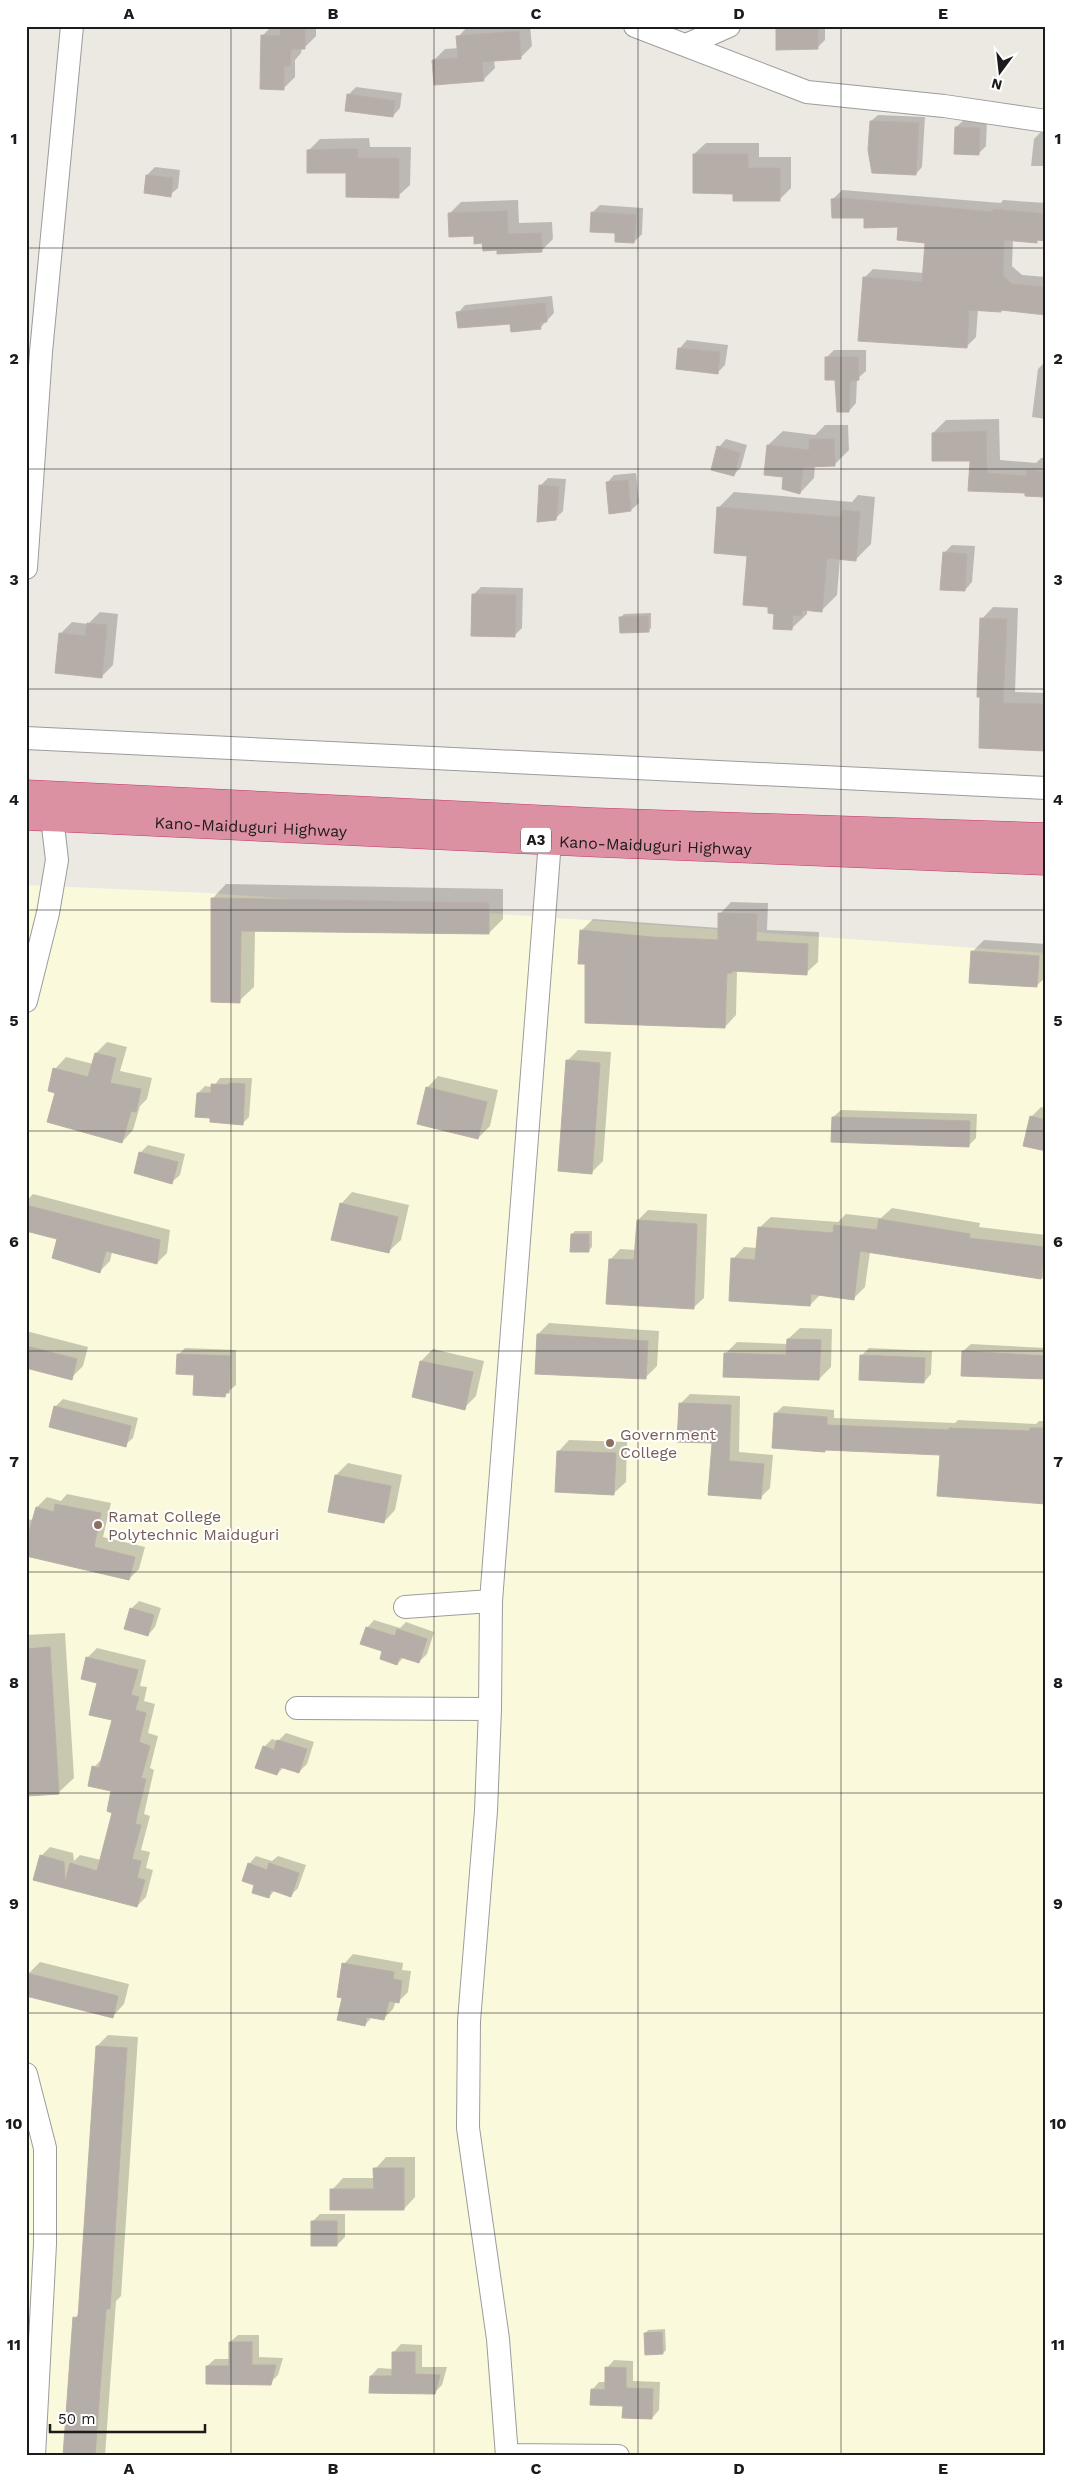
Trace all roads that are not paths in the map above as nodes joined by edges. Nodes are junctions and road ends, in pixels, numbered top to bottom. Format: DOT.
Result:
graph roads {
  1 [pos="72,26"];
  2 [pos="635,26"];
  3 [pos="729,26"];
  4 [pos="686,45"];
  5 [pos="1046,121"];
  6 [pos="26,568"];
  7 [pos="26,738"];
  8 [pos="1046,788"];
  9 [pos="26,794"];
  10 [pos="39,817"];
  11 [pos="1046,837"];
  12 [pos="550,841"];
  13 [pos="1046,861"];
  14 [pos="26,1001"];
  15 [pos="491,1602"];
  16 [pos="404,1607"];
  17 [pos="297,1708"];
  18 [pos="490,1709"];
  19 [pos="26,2074"];
  20 [pos="34,2456"];
  21 [pos="507,2456"];
  22 [pos="618,2456"];
  1 -- 6 [label="street"];
  2 -- 4 [label="street"];
  3 -- 4 [label="street"];
  4 -- 5 [label="street"];
  7 -- 8 [label="street"];
  9 -- 11 [label="highway, Kano-Maiduguri Highway / A3"];
  10 -- 12 [label="highway, Kano-Maiduguri Highway / A3"];
  10 -- 14 [label="street"];
  12 -- 13 [label="highway, Kano-Maiduguri Highway / A3"];
  12 -- 15 [label="street"];
  15 -- 16 [label="street"];
  15 -- 18 [label="street"];
  17 -- 18 [label="street"];
  18 -- 21 [label="street"];
  19 -- 20 [label="street"];
  21 -- 22 [label="street"];
}
